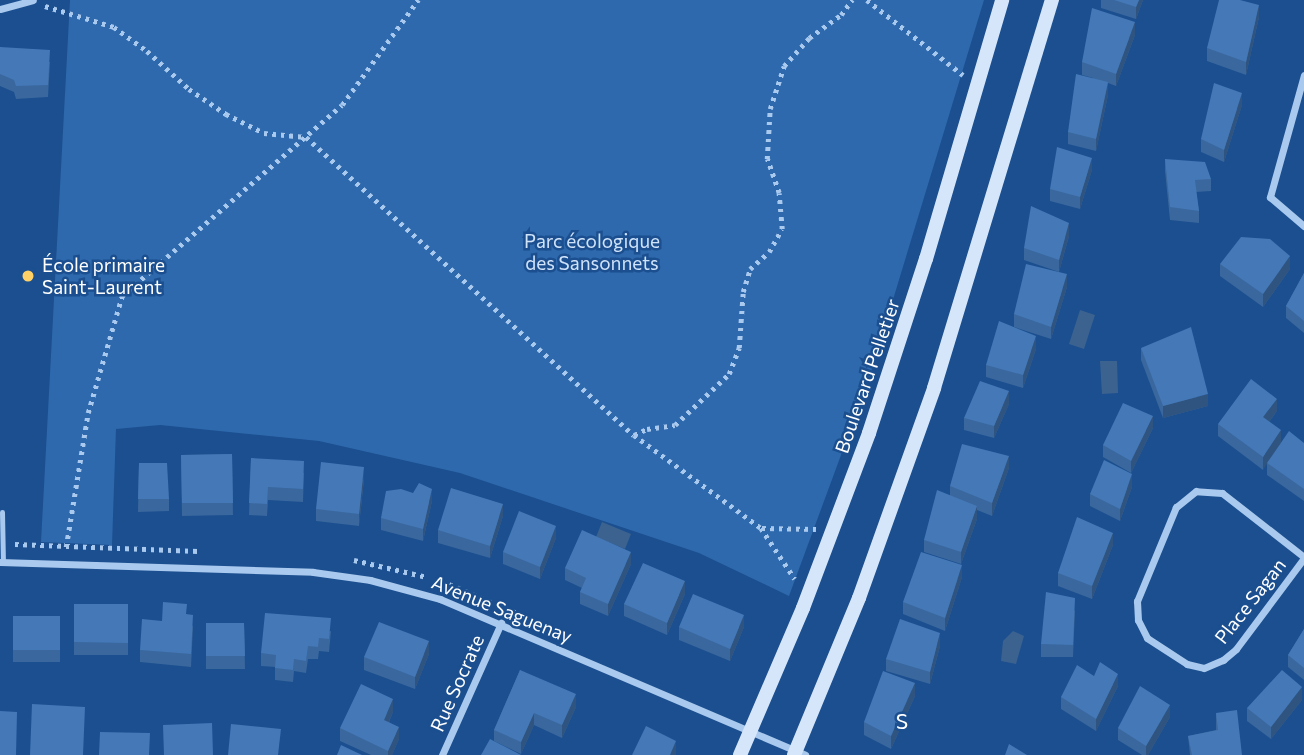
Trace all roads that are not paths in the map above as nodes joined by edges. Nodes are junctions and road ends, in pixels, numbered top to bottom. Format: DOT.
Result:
graph roads {
  1 [pos="1002,0"];
  2 [pos="1052,0"];
  3 [pos="32,1"];
  4 [pos="0,9"];
  5 [pos="1304,75"];
  6 [pos="1304,226"];
  7 [pos="2,512"];
  8 [pos="1304,557"];
  9 [pos="2,562"];
  10 [pos="500,623"];
  11 [pos="751,731"];
  12 [pos="798,754"];
  13 [pos="442,755"];
  14 [pos="740,755"];
  1 -- 11 [label="street, Boulevard Pelletier"];
  2 -- 12 [label="street"];
  3 -- 4 [label="street"];
  5 -- 6 [label="street"];
  7 -- 9 [label="lane"];
  8 -- 8 [label="street, Place Sagan"];
  9 -- 10 [label="street, Avenue Saguenay"];
  10 -- 11 [label="street, Avenue Saguenay"];
  10 -- 13 [label="street, Rue Socrate"];
  11 -- 12 [label="street, Avenue Saguenay"];
  11 -- 14 [label="street, Boulevard Pelletier"];
}
